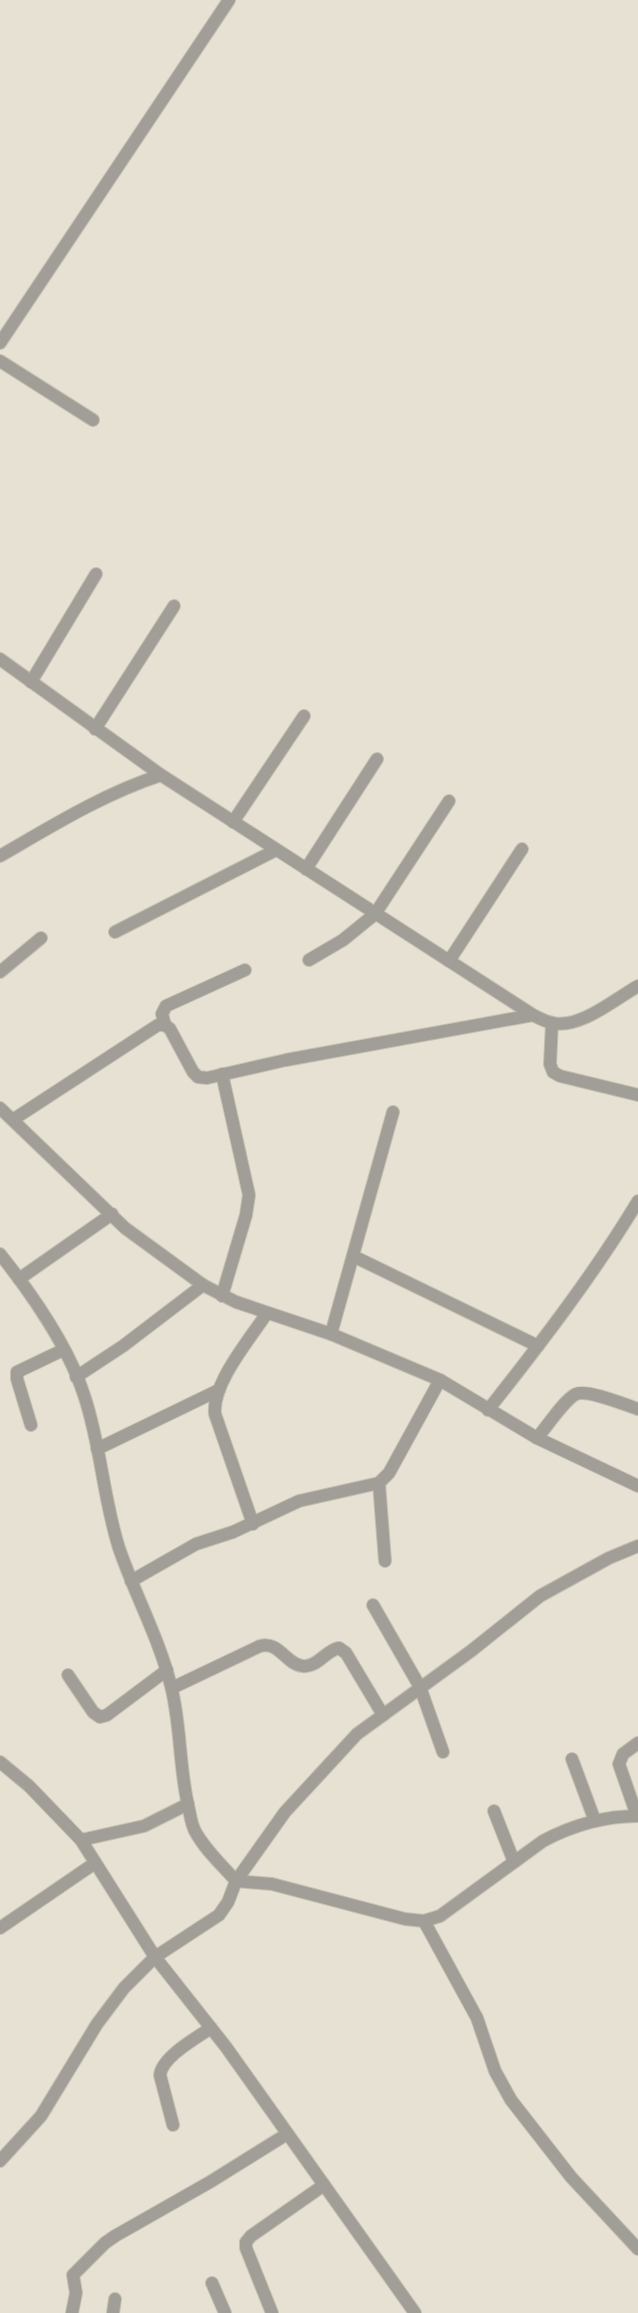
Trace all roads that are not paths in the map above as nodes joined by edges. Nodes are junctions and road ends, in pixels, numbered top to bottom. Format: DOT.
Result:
graph roads {
  1 [pos="229,0"];
  2 [pos="0,343"];
  3 [pos="0,361"];
  4 [pos="93,420"];
  5 [pos="96,574"];
  6 [pos="174,606"];
  7 [pos="0,659"];
  8 [pos="31,682"];
  9 [pos="304,716"];
  10 [pos="95,729"];
  11 [pos="378,758"];
  12 [pos="161,775"];
  13 [pos="449,801"];
  14 [pos="233,822"];
  15 [pos="522,849"];
  16 [pos="276,850"];
  17 [pos="0,856"];
  18 [pos="306,869"];
  19 [pos="376,914"];
  20 [pos="115,932"];
  21 [pos="41,938"];
  22 [pos="309,960"];
  23 [pos="449,961"];
  24 [pos="245,970"];
  25 [pos="0,972"];
  26 [pos="638,986"];
  27 [pos="533,1015"];
  28 [pos="552,1023"];
  29 [pos="165,1025"];
  30 [pos="222,1074"];
  31 [pos="638,1095"];
  32 [pos="0,1108"];
  33 [pos="393,1112"];
  34 [pos="14,1119"];
  35 [pos="638,1201"];
  36 [pos="112,1214"];
  37 [pos="0,1254"];
  38 [pos="353,1256"];
  39 [pos="20,1279"];
  40 [pos="203,1285"];
  41 [pos="222,1296"];
  42 [pos="267,1313"];
  43 [pos="331,1334"];
  44 [pos="538,1346"];
  45 [pos="63,1350"];
  46 [pos="76,1377"];
  47 [pos="440,1380"];
  48 [pos="219,1390"];
  49 [pos="638,1409"];
  50 [pos="488,1410"];
  51 [pos="31,1425"];
  52 [pos="537,1438"];
  53 [pos="97,1449"];
  54 [pos="379,1483"];
  55 [pos="638,1486"];
  56 [pos="253,1524"];
  57 [pos="638,1546"];
  58 [pos="385,1561"];
  59 [pos="131,1581"];
  60 [pos="373,1605"];
  61 [pos="167,1670"];
  62 [pos="68,1675"];
  63 [pos="420,1687"];
  64 [pos="172,1688"];
  65 [pos="383,1715"];
  66 [pos="638,1743"];
  67 [pos="443,1752"];
  68 [pos="572,1758"];
  69 [pos="0,1762"];
  70 [pos="188,1804"];
  71 [pos="494,1811"];
  72 [pos="638,1816"];
  73 [pos="595,1821"];
  74 [pos="81,1840"];
  75 [pos="514,1862"];
  76 [pos="95,1863"];
  77 [pos="236,1881"];
  78 [pos="424,1921"];
  79 [pos="0,1928"];
  80 [pos="155,1958"];
  81 [pos="211,2028"];
  82 [pos="173,2125"];
  83 [pos="288,2134"];
  84 [pos="0,2161"];
  85 [pos="324,2185"];
  86 [pos="638,2249"];
  87 [pos="212,2283"];
  88 [pos="115,2299"];
  89 [pos="72,2313"];
  90 [pos="113,2313"];
  91 [pos="225,2313"];
  92 [pos="272,2313"];
  93 [pos="415,2313"];
  1 -- 2 [label="street"];
  3 -- 4 [label="street"];
  5 -- 8 [label="street"];
  6 -- 10 [label="street"];
  7 -- 8 [label="street"];
  8 -- 10 [label="street"];
  9 -- 14 [label="street"];
  10 -- 12 [label="street"];
  11 -- 18 [label="street"];
  12 -- 14 [label="street"];
  12 -- 17 [label="street"];
  13 -- 19 [label="street"];
  14 -- 16 [label="street"];
  15 -- 23 [label="street"];
  16 -- 18 [label="street"];
  16 -- 20 [label="street"];
  18 -- 19 [label="street"];
  19 -- 22 [label="street"];
  19 -- 23 [label="street"];
  21 -- 25 [label="street"];
  23 -- 27 [label="street"];
  24 -- 29 [label="street"];
  26 -- 28 [label="street"];
  27 -- 28 [label="street"];
  27 -- 30 [label="street"];
  28 -- 31 [label="street"];
  29 -- 30 [label="street"];
  29 -- 34 [label="street"];
  30 -- 41 [label="street"];
  32 -- 34 [label="street"];
  33 -- 38 [label="street"];
  34 -- 36 [label="street"];
  35 -- 44 [label="street"];
  36 -- 39 [label="street"];
  36 -- 40 [label="street"];
  37 -- 39 [label="street"];
  38 -- 43 [label="street"];
  38 -- 44 [label="street"];
  39 -- 45 [label="street"];
  40 -- 41 [label="street"];
  40 -- 46 [label="street"];
  41 -- 42 [label="street"];
  42 -- 43 [label="street"];
  42 -- 48 [label="street"];
  43 -- 47 [label="street"];
  44 -- 50 [label="street"];
  45 -- 46 [label="street"];
  45 -- 51 [label="street"];
  46 -- 53 [label="street"];
  47 -- 50 [label="street"];
  47 -- 54 [label="street"];
  48 -- 53 [label="street"];
  48 -- 56 [label="street"];
  49 -- 52 [label="street"];
  50 -- 52 [label="street"];
  52 -- 55 [label="street"];
  53 -- 59 [label="street"];
  54 -- 56 [label="street"];
  54 -- 58 [label="street"];
  56 -- 59 [label="street"];
  57 -- 63 [label="street"];
  59 -- 61 [label="street"];
  60 -- 63 [label="street"];
  61 -- 62 [label="street"];
  61 -- 64 [label="street"];
  63 -- 65 [label="street"];
  63 -- 67 [label="street"];
  64 -- 65 [label="street"];
  64 -- 70 [label="street"];
  65 -- 77 [label="street"];
  66 -- 72 [label="street"];
  68 -- 73 [label="street"];
  69 -- 74 [label="street"];
  70 -- 74 [label="street"];
  70 -- 77 [label="street"];
  71 -- 75 [label="street"];
  72 -- 73 [label="street"];
  73 -- 75 [label="street"];
  74 -- 76 [label="street"];
  75 -- 78 [label="street"];
  76 -- 79 [label="street"];
  76 -- 80 [label="street"];
  77 -- 78 [label="street"];
  77 -- 80 [label="street"];
  78 -- 86 [label="street"];
  80 -- 81 [label="street"];
  80 -- 84 [label="street"];
  81 -- 82 [label="street"];
  81 -- 83 [label="street"];
  83 -- 85 [label="street"];
  83 -- 89 [label="street"];
  85 -- 92 [label="street"];
  85 -- 93 [label="street"];
  87 -- 91 [label="street"];
  88 -- 90 [label="street"];
}
